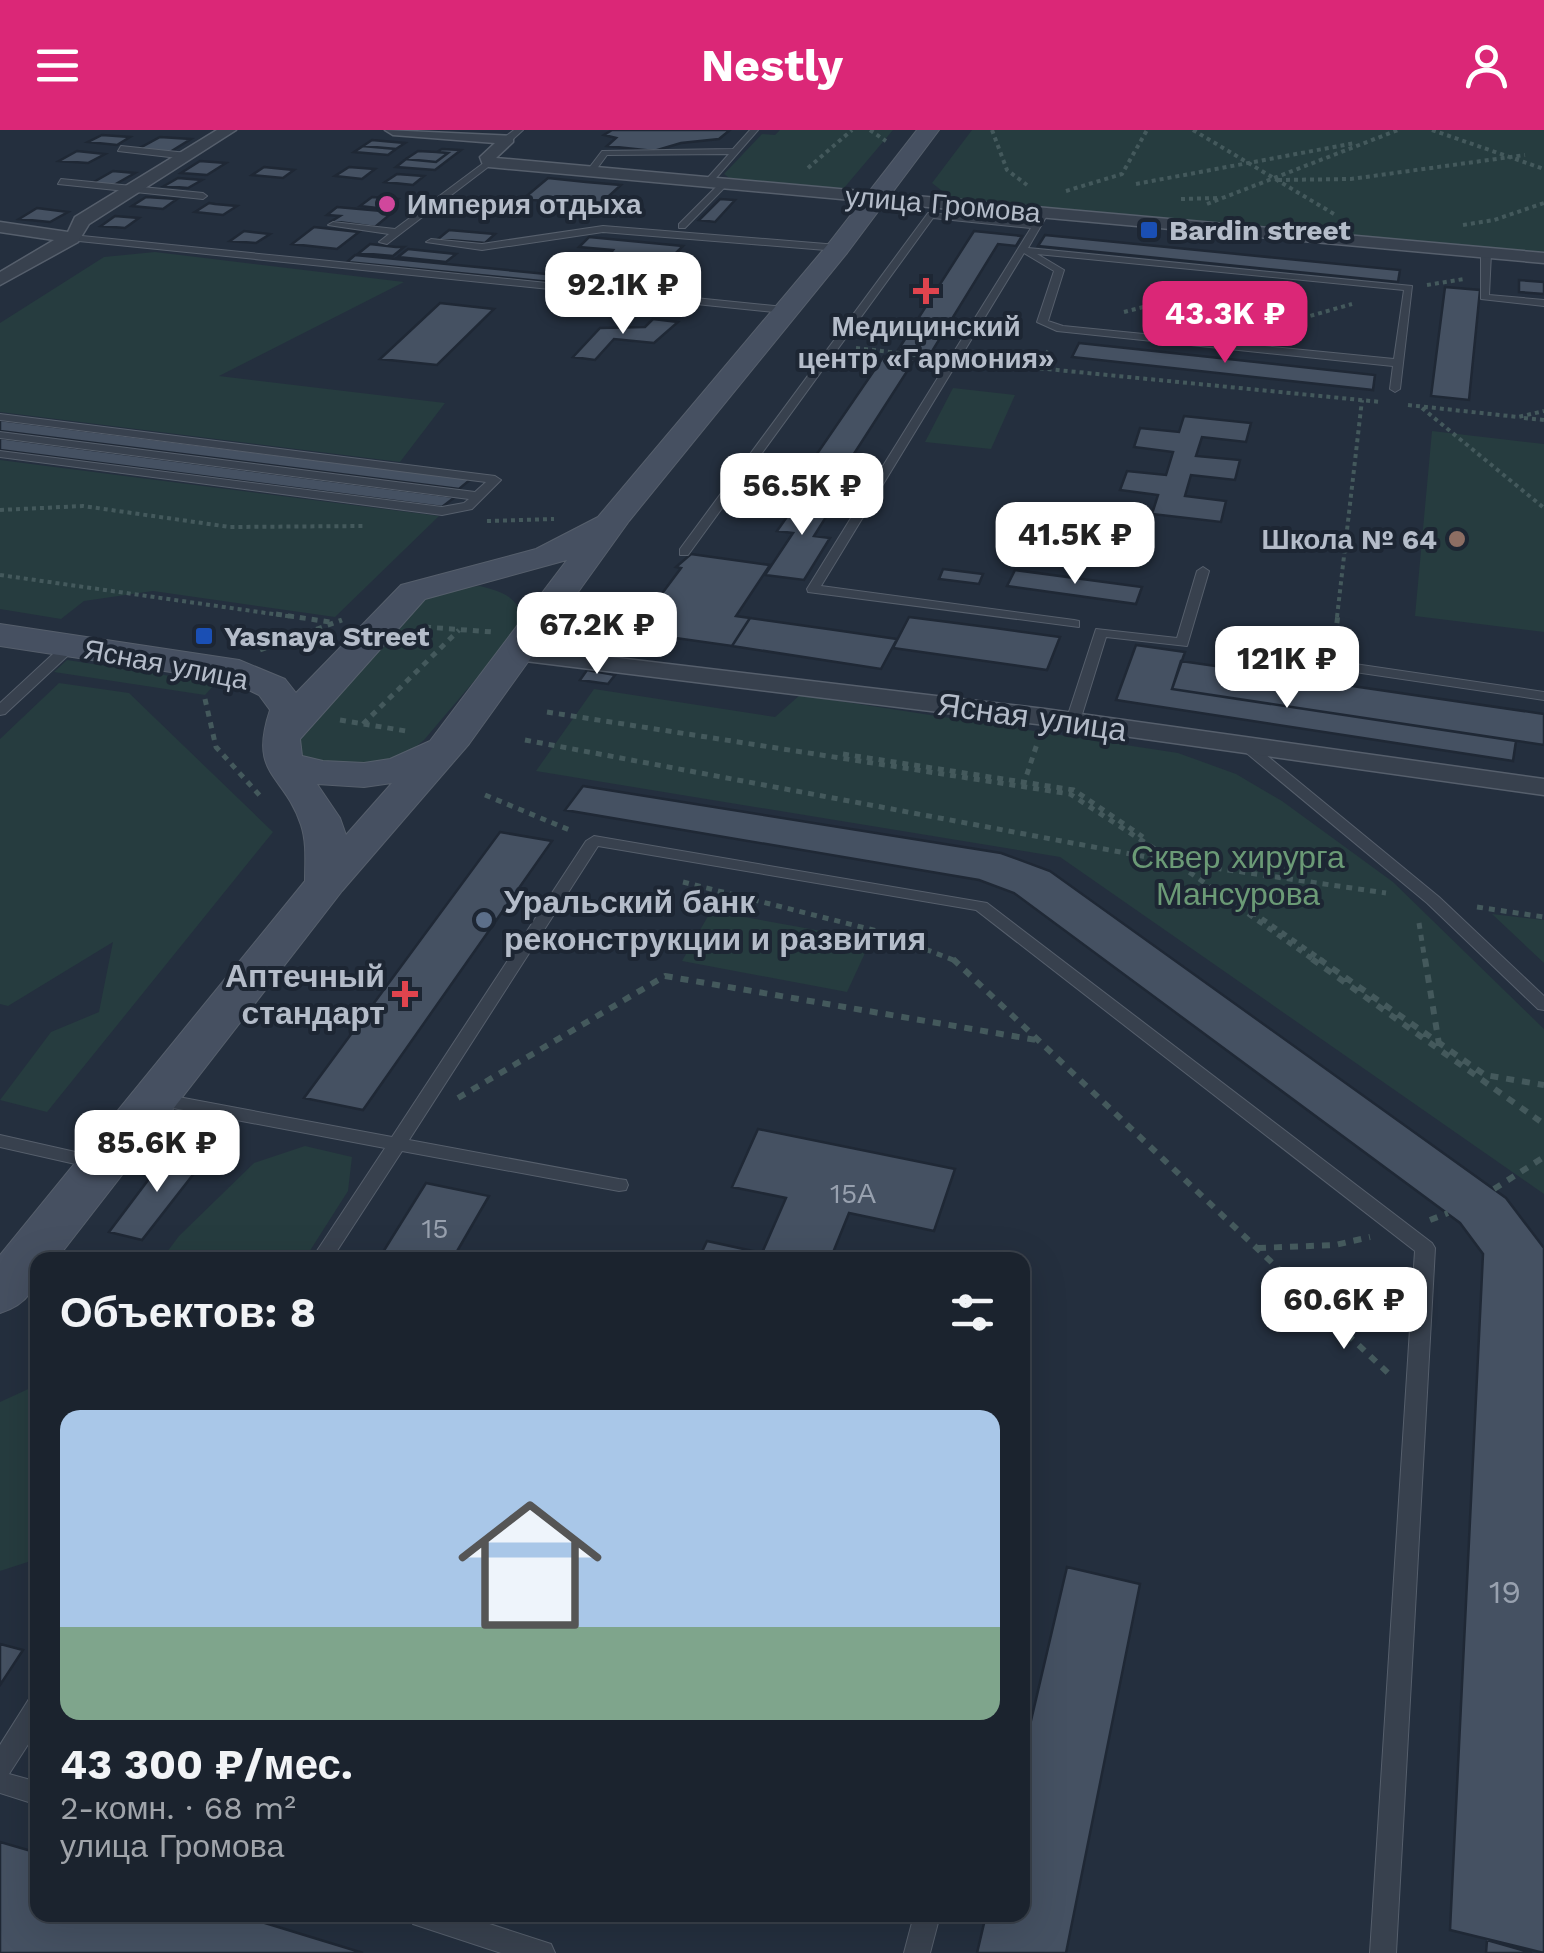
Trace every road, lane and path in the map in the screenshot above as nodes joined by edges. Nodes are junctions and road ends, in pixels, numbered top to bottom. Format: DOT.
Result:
graph roads {
  1 [pos="228,130"];
  2 [pos="393,130"];
  3 [pos="754,130"];
  4 [pos="852,130"];
  5 [pos="870,130"];
  6 [pos="928,130"];
  7 [pos="992,130"];
  8 [pos="1147,130"];
  9 [pos="1194,130"];
  10 [pos="1398,130"];
  11 [pos="1432,130"];
  12 [pos="513,134"];
  13 [pos="1371,140"];
  14 [pos="887,142"];
  15 [pos="121,149"];
  16 [pos="733,151"];
  17 [pos="187,156"];
  18 [pos="1525,156"];
  19 [pos="1507,158"];
  20 [pos="489,162"];
  21 [pos="1248,164"];
  22 [pos="808,168"];
  23 [pos="1544,169"];
  24 [pos="590,172"];
  25 [pos="1274,180"];
  26 [pos="60,182"];
  27 [pos="1136,184"];
  28 [pos="1038,188"];
  29 [pos="719,189"];
  30 [pos="134,190"];
  31 [pos="1057,194"];
  32 [pos="203,196"];
  33 [pos="873,200"];
  34 [pos="1544,203"];
  35 [pos="1041,219"];
  36 [pos="1343,219"];
  37 [pos="1152,222"];
  38 [pos="333,226"];
  39 [pos="682,226"];
  40 [pos="1456,226"];
  41 [pos="0,227"];
  42 [pos="398,232"];
  43 [pos="72,238"];
  44 [pos="384,242"];
  45 [pos="431,242"];
  46 [pos="838,248"];
  47 [pos="1022,250"];
  48 [pos="1486,253"];
  49 [pos="1544,258"];
  50 [pos="1485,276"];
  51 [pos="0,280"];
  52 [pos="1409,288"];
  53 [pos="1544,302"];
  54 [pos="784,310"];
  55 [pos="1237,325"];
  56 [pos="835,346"];
  57 [pos="954,359"];
  58 [pos="1399,363"];
  59 [pos="1395,389"];
  60 [pos="1362,400"];
  61 [pos="1382,402"];
  62 [pos="1402,405"];
  63 [pos="1423,411"];
  64 [pos="1544,412"];
  65 [pos="0,417"];
  66 [pos="1518,417"];
  67 [pos="1544,420"];
  68 [pos="0,435"];
  69 [pos="0,454"];
  70 [pos="738,478"];
  71 [pos="872,494"];
  72 [pos="476,496"];
  73 [pos="1544,508"];
  74 [pos="0,510"];
  75 [pos="617,514"];
  76 [pos="556,519"];
  77 [pos="479,522"];
  78 [pos="382,525"];
  79 [pos="684,552"];
  80 [pos="1203,571"];
  81 [pos="0,575"];
  82 [pos="452,581"];
  83 [pos="544,619"];
  84 [pos="332,623"];
  85 [pos="1074,624"];
  86 [pos="425,627"];
  87 [pos="459,630"];
  88 [pos="0,635"];
  89 [pos="368,640"];
  90 [pos="512,644"];
  91 [pos="70,646"];
  92 [pos="1232,650"];
  93 [pos="1332,665"];
  94 [pos="239,671"];
  95 [pos="1544,696"];
  96 [pos="205,698"];
  97 [pos="548,710"];
  98 [pos="0,711"];
  99 [pos="328,718"];
  100 [pos="1073,721"];
  101 [pos="363,724"];
  102 [pos="1039,737"];
  103 [pos="434,739"];
  104 [pos="526,740"];
  105 [pos="1249,748"];
  106 [pos="282,750"];
  107 [pos="1023,785"];
  108 [pos="1544,787"];
  109 [pos="485,795"];
  110 [pos="268,804"];
  111 [pos="594,841"];
  112 [pos="1174,862"];
  113 [pos="1184,864"];
  114 [pos="675,880"];
  115 [pos="327,882"];
  116 [pos="1432,900"];
  117 [pos="1411,915"];
  118 [pos="1544,917"];
  119 [pos="1544,1006"];
  120 [pos="1038,1041"];
  121 [pos="1439,1046"];
  122 [pos="1544,1085"];
  123 [pos="156,1098"];
  124 [pos="1544,1124"];
  125 [pos="400,1136"];
  126 [pos="0,1142"];
  127 [pos="1544,1157"];
  128 [pos="103,1164"];
  129 [pos="619,1185"];
  130 [pos="1494,1189"];
  131 [pos="1448,1213"];
  132 [pos="1401,1230"];
  133 [pos="1257,1248"];
  134 [pos="33,1252"];
  135 [pos="326,1252"];
  136 [pos="30,1255"];
  137 [pos="0,1293"];
  138 [pos="1416,1399"];
  139 [pos="30,1719"];
  140 [pos="0,1766"];
  141 [pos="0,1782"];
  142 [pos="30,1791"];
  143 [pos="444,1922"];
  144 [pos="924,1922"];
  145 [pos="542,1953"];
  146 [pos="917,1953"];
  147 [pos="1383,1953"];
  1 -- 17 [label="street"];
  2 -- 12 [label="street"];
  3 -- 16 [label="lane"];
  4 -- 22 [label="path"];
  5 -- 14 [label="path"];
  6 -- 33 [label="street"];
  7 -- 28 [label="path"];
  8 -- 31 [label="path"];
  9 -- 21 [label="path"];
  10 -- 13 [label="path"];
  11 -- 19 [label="path"];
  12 -- 20 [label="street"];
  13 -- 21 [label="path"];
  13 -- 25 [label="path"];
  15 -- 17 [label="lane"];
  16 -- 24 [label="lane"];
  16 -- 29 [label="lane"];
  17 -- 30 [label="street"];
  18 -- 19 [label="path"];
  19 -- 23 [label="path"];
  19 -- 25 [label="path"];
  20 -- 24 [label="street, улица Громова"];
  20 -- 42 [label="lane"];
  21 -- 25 [label="path"];
  21 -- 27 [label="path"];
  24 -- 29 [label="street, улица Громова"];
  25 -- 36 [label="path"];
  25 -- 37 [label="path"];
  26 -- 30 [label="lane"];
  29 -- 33 [label="street, улица Громова"];
  29 -- 39 [label="lane"];
  30 -- 32 [label="lane"];
  30 -- 43 [label="street"];
  33 -- 35 [label="street, улица Громова"];
  33 -- 46 [label="street"];
  34 -- 40 [label="path"];
  35 -- 37 [label="street, улица Громова"];
  35 -- 47 [label="lane"];
  35 -- 56 [label="lane"];
  37 -- 48 [label="street, улица Громова"];
  38 -- 42 [label="lane"];
  41 -- 43 [label="street"];
  42 -- 44 [label="lane"];
  43 -- 51 [label="street"];
  43 -- 54 [label="lane"];
  45 -- 46 [label="lane"];
  46 -- 54 [label="street"];
  47 -- 52 [label="lane"];
  47 -- 57 [label="lane"];
  47 -- 58 [label="lane"];
  48 -- 49 [label="street, улица Громова"];
  48 -- 50 [label="lane"];
  50 -- 52 [label="path"];
  50 -- 53 [label="lane"];
  52 -- 55 [label="path"];
  52 -- 58 [label="lane"];
  54 -- 75 [label="street"];
  56 -- 57 [label="path"];
  56 -- 70 [label="lane"];
  57 -- 60 [label="path"];
  57 -- 71 [label="lane"];
  58 -- 59 [label="lane"];
  60 -- 61 [label="path"];
  60 -- 93 [label="path"];
  62 -- 66 [label="path"];
  63 -- 73 [label="path"];
  64 -- 66 [label="path"];
  65 -- 72 [label="lane"];
  66 -- 67 [label="path"];
  68 -- 72 [label="lane"];
  69 -- 72 [label="lane"];
  70 -- 71 [label="lane"];
  70 -- 79 [label="lane"];
  71 -- 85 [label="lane"];
  74 -- 78 [label="path"];
  75 -- 82 [label="street"];
  75 -- 83 [label="street"];
  76 -- 77 [label="path"];
  80 -- 100 [label="lane"];
  81 -- 84 [label="path"];
  82 -- 83 [label="street"];
  82 -- 89 [label="street"];
  83 -- 90 [label="street"];
  86 -- 87 [label="path"];
  87 -- 90 [label="path"];
  87 -- 101 [label="path"];
  88 -- 91 [label="street, Ясная улица"];
  89 -- 94 [label="street"];
  89 -- 106 [label="street"];
  90 -- 100 [label="street, Ясная улица"];
  90 -- 103 [label="street"];
  91 -- 94 [label="street, Ясная улица"];
  91 -- 98 [label="lane"];
  92 -- 93 [label="lane"];
  93 -- 95 [label="lane"];
  94 -- 106 [label="street, Ясная улица"];
  96 -- 110 [label="path"];
  97 -- 107 [label="path"];
  99 -- 101 [label="path"];
  100 -- 105 [label="street, Ясная улица"];
  101 -- 103 [label="path"];
  102 -- 107 [label="path"];
  103 -- 106 [label="street"];
  103 -- 115 [label="street"];
  104 -- 112 [label="path"];
  105 -- 108 [label="street, Ясная улица"];
  105 -- 116 [label="lane"];
  106 -- 115 [label="street"];
  107 -- 112 [label="path"];
  107 -- 113 [label="path"];
  109 -- 111 [label="path"];
  111 -- 125 [label="lane"];
  111 -- 132 [label="lane"];
  112 -- 113 [label="path"];
  112 -- 121 [label="path"];
  113 -- 116 [label="path"];
  113 -- 121 [label="path"];
  114 -- 120 [label="path"];
  115 -- 123 [label="street"];
  116 -- 118 [label="path"];
  116 -- 119 [label="lane"];
  117 -- 121 [label="path"];
  120 -- 125 [label="path"];
  120 -- 133 [label="path"];
  121 -- 122 [label="path"];
  121 -- 124 [label="path"];
  123 -- 125 [label="lane"];
  123 -- 128 [label="street"];
  125 -- 129 [label="lane"];
  125 -- 135 [label="lane"];
  126 -- 128 [label="lane"];
  127 -- 130 [label="path"];
  128 -- 134 [label="street"];
  131 -- 132 [label="path"];
  132 -- 133 [label="path"];
  132 -- 138 [label="lane"];
  133 -- 138 [label="path"];
  136 -- 137 [label="street"];
  138 -- 147 [label="lane"];
  139 -- 140 [label="lane"];
  141 -- 142 [label="lane"];
  143 -- 145 [label="lane"];
  144 -- 146 [label="lane"];
}
